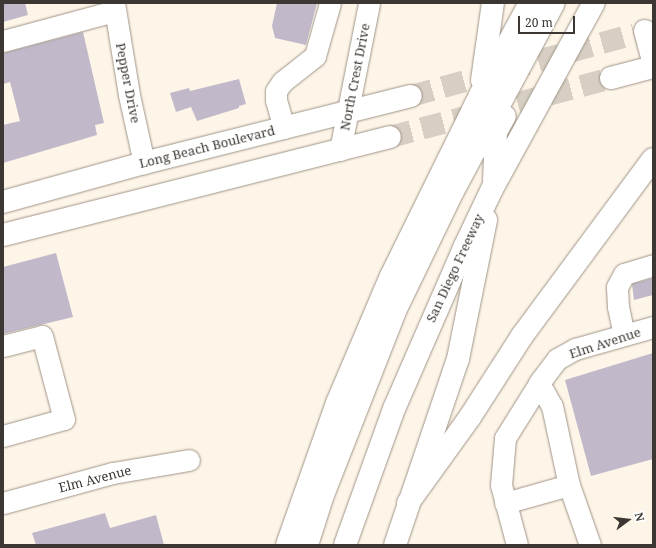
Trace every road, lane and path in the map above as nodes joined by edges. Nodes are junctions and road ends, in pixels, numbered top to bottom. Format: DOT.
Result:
graph roads {
  1 [pos="330,3"];
  2 [pos="369,3"];
  3 [pos="493,3"];
  4 [pos="530,3"];
  5 [pos="554,3"];
  6 [pos="570,3"];
  7 [pos="594,3"];
  8 [pos="114,7"];
  9 [pos="644,31"];
  10 [pos="3,41"];
  11 [pos="653,62"];
  12 [pos="653,67"];
  13 [pos="611,78"];
  14 [pos="480,95"];
  15 [pos="411,96"];
  16 [pos="348,112"];
  17 [pos="284,128"];
  18 [pos="390,137"];
  19 [pos="653,146"];
  20 [pos="340,150"];
  21 [pos="144,163"];
  22 [pos="650,163"];
  23 [pos="493,188"];
  24 [pos="3,202"];
  25 [pos="3,235"];
  26 [pos="653,264"];
  27 [pos="653,327"];
  28 [pos="624,335"];
  29 [pos="3,346"];
  30 [pos="539,383"];
  31 [pos="3,436"];
  32 [pos="189,460"];
  33 [pos="569,485"];
  34 [pos="3,503"];
  35 [pos="408,503"];
  36 [pos="505,503"];
  37 [pos="287,545"];
  38 [pos="307,545"];
  39 [pos="345,545"];
  40 [pos="395,545"];
  41 [pos="517,545"];
  42 [pos="590,545"];
  1 -- 17 [label="street"];
  2 -- 16 [label="street, North Crest Drive"];
  3 -- 14 [label="main road"];
  4 -- 14 [label="main road"];
  5 -- 38 [label="main road"];
  6 -- 23 [label="main road"];
  7 -- 23 [label="main road, San Diego Freeway"];
  8 -- 10 [label="street"];
  8 -- 21 [label="street, Pepper Drive"];
  9 -- 11 [label="main road"];
  12 -- 13 [label="main road"];
  14 -- 37 [label="main road"];
  15 -- 16 [label="main road, Long Beach Boulevard"];
  16 -- 17 [label="main road, Long Beach Boulevard"];
  16 -- 20 [label="street, North Crest Drive"];
  17 -- 21 [label="main road, Long Beach Boulevard"];
  18 -- 20 [label="main road"];
  19 -- 22 [label="main road"];
  20 -- 25 [label="main road"];
  21 -- 24 [label="main road, Long Beach Boulevard"];
  22 -- 35 [label="main road"];
  23 -- 35 [label="main road"];
  23 -- 39 [label="main road, San Diego Freeway"];
  26 -- 28 [label="street"];
  27 -- 28 [label="street, Elm Avenue"];
  28 -- 30 [label="street, Elm Avenue"];
  29 -- 31 [label="street"];
  30 -- 33 [label="street"];
  30 -- 36 [label="street"];
  32 -- 34 [label="street, Elm Avenue"];
  33 -- 36 [label="street"];
  33 -- 42 [label="street"];
  35 -- 40 [label="main road"];
  36 -- 41 [label="street"];
}
